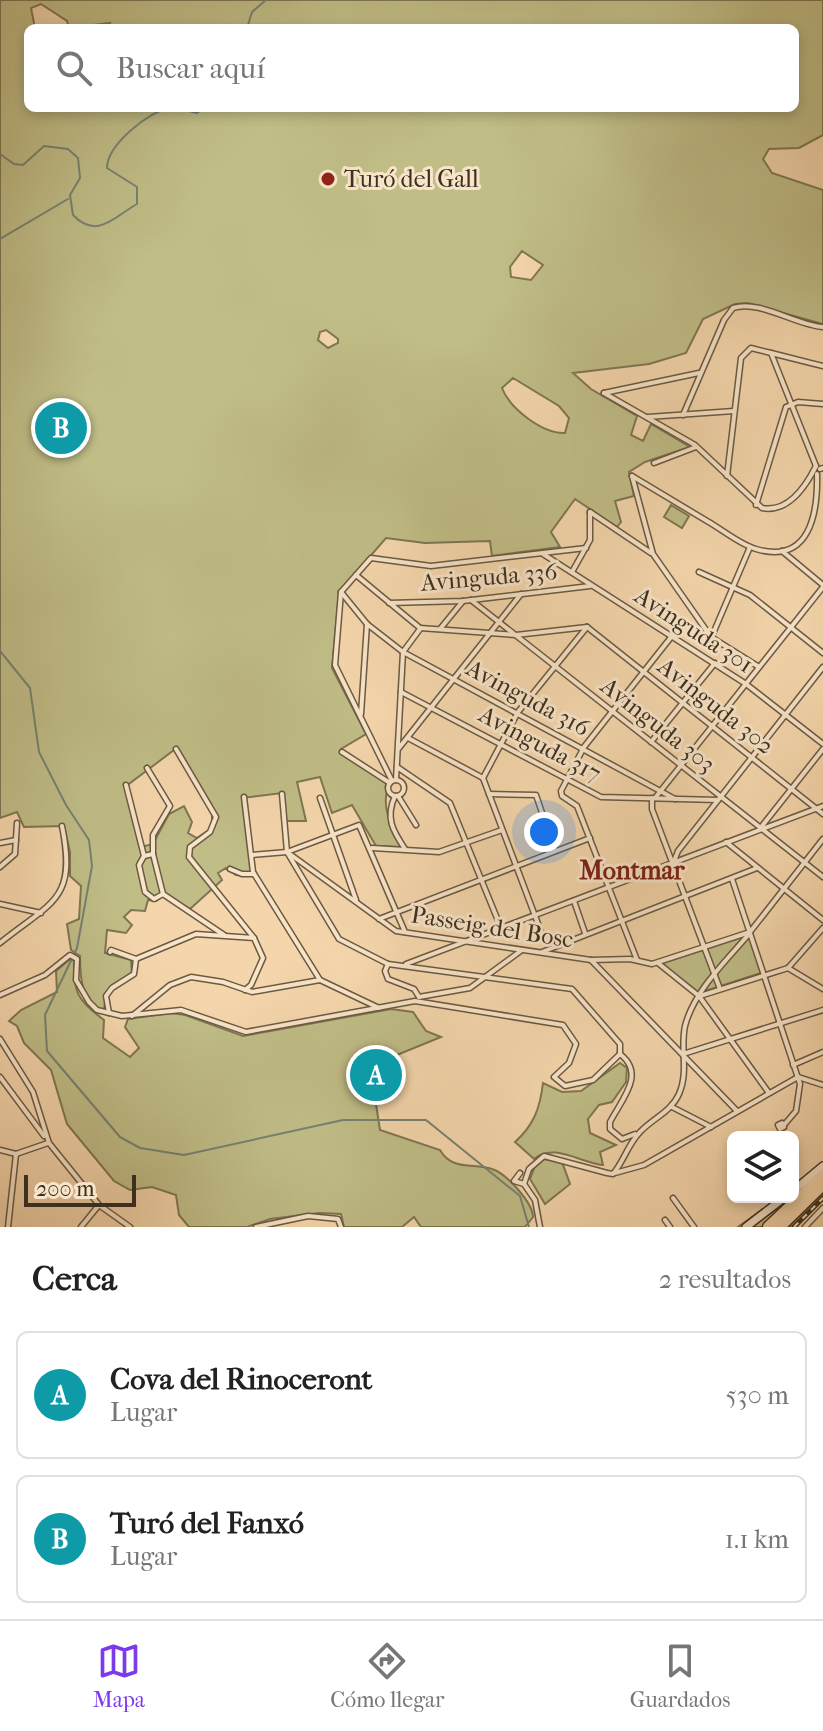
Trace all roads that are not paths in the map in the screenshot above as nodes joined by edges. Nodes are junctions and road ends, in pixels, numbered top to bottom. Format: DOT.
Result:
graph roads {
  1 [pos="823,327"];
  2 [pos="771,353"];
  3 [pos="823,366"];
  4 [pos="700,373"];
  5 [pos="791,404"];
  6 [pos="823,404"];
  7 [pos="734,411"];
  8 [pos="683,415"];
  9 [pos="645,417"];
  10 [pos="696,446"];
  11 [pos="654,463"];
  12 [pos="818,470"];
  13 [pos="727,476"];
  14 [pos="756,505"];
  15 [pos="750,547"];
  16 [pos="586,548"];
  17 [pos="782,551"];
  18 [pos="541,553"];
  19 [pos="653,554"];
  20 [pos="572,572"];
  21 [pos="699,572"];
  22 [pos="356,575"];
  23 [pos="592,585"];
  24 [pos="823,586"];
  25 [pos="733,587"];
  26 [pos="341,592"];
  27 [pos="521,594"];
  28 [pos="471,600"];
  29 [pos="463,601"];
  30 [pos="389,603"];
  31 [pos="499,621"];
  32 [pos="367,624"];
  33 [pos="587,627"];
  34 [pos="790,627"];
  35 [pos="420,628"];
  36 [pos="440,629"];
  37 [pos="490,633"];
  38 [pos="516,635"];
  39 [pos="672,636"];
  40 [pos="711,637"];
  41 [pos="403,652"];
  42 [pos="823,653"];
  43 [pos="715,663"];
  44 [pos="555,666"];
  45 [pos="759,667"];
  46 [pos="823,667"];
  47 [pos="645,673"];
  48 [pos="453,679"];
  49 [pos="746,684"];
  50 [pos="401,692"];
  51 [pos="682,704"];
  52 [pos="431,707"];
  53 [pos="613,711"];
  54 [pos="518,712"];
  55 [pos="785,714"];
  56 [pos="361,717"];
  57 [pos="713,727"];
  58 [pos="407,737"];
  59 [pos="651,742"];
  60 [pos="502,745"];
  61 [pos="823,746"];
  62 [pos="584,747"];
  63 [pos="399,748"];
  64 [pos="176,749"];
  65 [pos="342,752"];
  66 [pos="752,757"];
  67 [pos="681,766"];
  68 [pos="397,767"];
  69 [pos="147,768"];
  70 [pos="483,778"];
  71 [pos="567,779"];
  72 [pos="393,782"];
  73 [pos="126,785"];
  74 [pos="791,788"];
  75 [pos="662,789"];
  76 [pos="282,794"];
  77 [pos="488,794"];
  78 [pos="396,796"];
  79 [pos="244,797"];
  80 [pos="320,798"];
  81 [pos="654,798"];
  82 [pos="719,798"];
  83 [pos="675,799"];
  84 [pos="823,806"];
  85 [pos="816,808"];
  86 [pos="823,814"];
  87 [pos="17,823"];
  88 [pos="416,825"];
  89 [pos="62,826"];
  90 [pos="761,828"];
  91 [pos="502,830"];
  92 [pos="332,835"];
  93 [pos="590,838"];
  94 [pos="823,839"];
  95 [pos="16,840"];
  96 [pos="467,842"];
  97 [pos="726,842"];
  98 [pos="0,843"];
  99 [pos="372,848"];
  100 [pos="405,849"];
  101 [pos="555,851"];
  102 [pos="287,852"];
  103 [pos="153,854"];
  104 [pos="250,855"];
  105 [pos="144,856"];
  106 [pos="804,863"];
  107 [pos="673,864"];
  108 [pos="516,866"];
  109 [pos="0,867"];
  110 [pos="757,868"];
  111 [pos="230,869"];
  112 [pos="254,874"];
  113 [pos="823,877"];
  114 [pos="732,879"];
  115 [pos="482,880"];
  116 [pos="610,888"];
  117 [pos="783,889"];
  118 [pos="163,894"];
  119 [pos="686,896"];
  120 [pos="574,901"];
  121 [pos="357,902"];
  122 [pos="0,904"];
  123 [pos="397,912"];
  124 [pos="41,913"];
  125 [pos="535,915"];
  126 [pos="378,919"];
  127 [pos="623,920"];
  128 [pos="823,920"];
  129 [pos="501,928"];
  130 [pos="823,928"];
  131 [pos="405,932"];
  132 [pos="750,932"];
  133 [pos="585,933"];
  134 [pos="224,936"];
  135 [pos="543,937"];
  136 [pos="254,938"];
  137 [pos="468,941"];
  138 [pos="0,943"];
  139 [pos="705,947"];
  140 [pos="522,950"];
  141 [pos="110,952"];
  142 [pos="542,952"];
  143 [pos="136,959"];
  144 [pos="591,960"];
  145 [pos="637,960"];
  146 [pos="658,963"];
  147 [pos="388,964"];
  148 [pos="405,965"];
  149 [pos="788,968"];
  150 [pos="715,974"];
  151 [pos="764,975"];
  152 [pos="488,977"];
  153 [pos="253,978"];
  154 [pos="320,980"];
  155 [pos="720,989"];
  156 [pos="823,989"];
  157 [pos="243,991"];
  158 [pos="264,991"];
  159 [pos="0,995"];
  160 [pos="699,996"];
  161 [pos="417,999"];
  162 [pos="368,1003"];
  163 [pos="379,1008"];
  164 [pos="369,1010"];
  165 [pos="823,1010"];
  166 [pos="109,1014"];
  167 [pos="132,1016"];
  168 [pos="780,1023"];
  169 [pos="0,1039"];
  170 [pos="730,1040"];
  171 [pos="823,1052"];
  172 [pos="620,1054"];
  173 [pos="683,1054"];
  174 [pos="793,1065"];
  175 [pos="0,1077"];
  176 [pos="798,1077"];
  177 [pos="823,1085"];
  178 [pos="769,1093"];
  179 [pos="672,1107"];
  180 [pos="737,1112"];
  181 [pos="784,1125"];
  182 [pos="711,1127"];
  183 [pos="638,1133"];
  184 [pos="46,1137"];
  185 [pos="49,1143"];
  186 [pos="0,1150"];
  187 [pos="16,1154"];
  188 [pos="823,1166"];
  189 [pos="529,1170"];
  190 [pos="519,1173"];
  191 [pos="613,1174"];
  192 [pos="823,1175"];
  193 [pos="526,1177"];
  194 [pos="515,1183"];
  195 [pos="524,1184"];
  196 [pos="823,1185"];
  197 [pos="799,1186"];
  198 [pos="673,1198"];
  199 [pos="777,1203"];
  200 [pos="99,1205"];
  201 [pos="823,1208"];
  202 [pos="665,1220"];
  203 [pos="809,1226"];
  204 [pos="8,1227"];
  205 [pos="81,1227"];
  206 [pos="130,1227"];
  207 [pos="256,1227"];
  208 [pos="341,1227"];
  209 [pos="540,1227"];
  210 [pos="670,1227"];
  211 [pos="694,1227"];
  212 [pos="746,1227"];
  213 [pos="768,1227"];
  214 [pos="780,1227"];
  1 -- 4 [label="street"];
  2 -- 3 [label="street"];
  2 -- 5 [label="street"];
  2 -- 7 [label="street"];
  4 -- 8 [label="street"];
  4 -- 9 [label="street"];
  5 -- 6 [label="street"];
  5 -- 12 [label="street"];
  5 -- 14 [label="street"];
  7 -- 8 [label="street"];
  7 -- 13 [label="street"];
  8 -- 9 [label="street"];
  9 -- 10 [label="street"];
  10 -- 11 [label="street"];
  10 -- 13 [label="street"];
  12 -- 14 [label="street"];
  12 -- 17 [label="street"];
  13 -- 14 [label="street"];
  15 -- 17 [label="street"];
  15 -- 19 [label="street"];
  15 -- 25 [label="street"];
  16 -- 18 [label="street"];
  16 -- 19 [label="street"];
  16 -- 20 [label="street"];
  17 -- 24 [label="street"];
  18 -- 20 [label="street, Avinguda 301"];
  18 -- 22 [label="street"];
  19 -- 40 [label="street"];
  20 -- 23 [label="street, Avinguda 301"];
  21 -- 25 [label="street"];
  22 -- 26 [label="street"];
  22 -- 30 [label="street"];
  23 -- 27 [label="street, Avinguda 336"];
  23 -- 39 [label="street, Avinguda 301"];
  24 -- 34 [label="street"];
  25 -- 34 [label="street"];
  25 -- 40 [label="street"];
  26 -- 32 [label="street, Avinguda 316"];
  26 -- 56 [label="street"];
  27 -- 28 [label="street, Avinguda 336"];
  27 -- 31 [label="street"];
  28 -- 29 [label="street, Avinguda 336"];
  28 -- 31 [label="street, Avinguda 303"];
  29 -- 30 [label="street, Avinguda 336"];
  29 -- 36 [label="street"];
  30 -- 35 [label="street"];
  31 -- 37 [label="street"];
  31 -- 38 [label="street, Avinguda 303"];
  32 -- 41 [label="street, Avinguda 316"];
  32 -- 56 [label="street"];
  33 -- 38 [label="street"];
  33 -- 44 [label="street"];
  33 -- 47 [label="street, Avinguda 302"];
  34 -- 42 [label="street"];
  34 -- 45 [label="street"];
  35 -- 36 [label="street"];
  35 -- 41 [label="street"];
  36 -- 37 [label="street"];
  37 -- 38 [label="street"];
  37 -- 48 [label="street"];
  38 -- 44 [label="street, Avinguda 303"];
  39 -- 43 [label="street, Avinguda 301"];
  39 -- 47 [label="street"];
  40 -- 45 [label="street"];
  41 -- 48 [label="street, Avinguda 316"];
  41 -- 50 [label="street"];
  43 -- 49 [label="street, Avinguda 301"];
  43 -- 51 [label="street"];
  44 -- 53 [label="street, Avinguda 303"];
  44 -- 54 [label="street"];
  45 -- 49 [label="street"];
  46 -- 55 [label="street"];
  47 -- 51 [label="street, Avinguda 302"];
  47 -- 53 [label="street"];
  48 -- 52 [label="street"];
  48 -- 54 [label="street, Avinguda 316"];
  49 -- 55 [label="street, Avinguda 301"];
  49 -- 57 [label="street"];
  50 -- 52 [label="street, Avinguda 317"];
  50 -- 63 [label="street"];
  51 -- 57 [label="street, Avinguda 302"];
  51 -- 59 [label="street"];
  52 -- 58 [label="street"];
  52 -- 60 [label="street, Avinguda 317"];
  53 -- 59 [label="street, Avinguda 303"];
  53 -- 62 [label="street"];
  54 -- 60 [label="street"];
  54 -- 62 [label="street, Avinguda 316"];
  55 -- 61 [label="street, Avinguda 301"];
  55 -- 66 [label="street"];
  56 -- 72 [label="street"];
  57 -- 66 [label="street, Avinguda 302"];
  57 -- 67 [label="street"];
  58 -- 63 [label="street"];
  58 -- 70 [label="street"];
  59 -- 67 [label="street, Avinguda 303"];
  60 -- 70 [label="street"];
  60 -- 71 [label="street, Avinguda 317"];
  61 -- 74 [label="street"];
  62 -- 71 [label="street"];
  62 -- 75 [label="street, Avinguda 316"];
  63 -- 68 [label="street"];
  64 -- 136 [label="street"];
  65 -- 72 [label="street"];
  66 -- 74 [label="street, Avinguda 302"];
  66 -- 82 [label="street"];
  67 -- 75 [label="street"];
  67 -- 82 [label="street, Avinguda 303"];
  68 -- 72 [label="street"];
  68 -- 96 [label="street"];
  69 -- 103 [label="street"];
  70 -- 77 [label="street"];
  71 -- 81 [label="street, Avinguda 317"];
  71 -- 93 [label="street"];
  72 -- 78 [label="street"];
  72 -- 78 [label="street"];
  73 -- 105 [label="street"];
  74 -- 85 [label="street, Avinguda 302"];
  74 -- 90 [label="street"];
  75 -- 81 [label="street"];
  75 -- 83 [label="street, Avinguda 316"];
  76 -- 102 [label="street"];
  77 -- 91 [label="street"];
  77 -- 101 [label="street"];
  78 -- 88 [label="street"];
  78 -- 100 [label="street"];
  79 -- 104 [label="street"];
  80 -- 92 [label="street"];
  81 -- 83 [label="street, Avinguda 317"];
  81 -- 107 [label="street"];
  82 -- 83 [label="street, Avinguda 317"];
  82 -- 90 [label="street, Avinguda 303"];
  82 -- 107 [label="street"];
  84 -- 85 [label="street"];
  85 -- 86 [label="street, Avinguda 302"];
  85 -- 90 [label="street"];
  87 -- 95 [label="street"];
  89 -- 124 [label="street"];
  90 -- 97 [label="street"];
  90 -- 106 [label="street, Avinguda 303"];
  91 -- 96 [label="street"];
  91 -- 108 [label="street"];
  92 -- 99 [label="street"];
  92 -- 102 [label="street"];
  92 -- 121 [label="street"];
  93 -- 101 [label="street"];
  93 -- 116 [label="street"];
  94 -- 106 [label="street"];
  95 -- 98 [label="street"];
  95 -- 109 [label="street"];
  96 -- 100 [label="street"];
  96 -- 115 [label="street"];
  97 -- 107 [label="street"];
  97 -- 110 [label="street"];
  99 -- 100 [label="street"];
  99 -- 123 [label="street"];
  101 -- 108 [label="street"];
  102 -- 104 [label="street"];
  102 -- 121 [label="street, Passeig del Bosc"];
  102 -- 147 [label="street"];
  103 -- 105 [label="street"];
  103 -- 118 [label="street"];
  104 -- 112 [label="street"];
  105 -- 118 [label="street"];
  106 -- 113 [label="street, Avinguda 303"];
  106 -- 117 [label="street"];
  107 -- 116 [label="street"];
  107 -- 119 [label="street"];
  108 -- 115 [label="street"];
  108 -- 125 [label="street"];
  110 -- 114 [label="street"];
  110 -- 117 [label="street"];
  111 -- 112 [label="street"];
  112 -- 154 [label="street"];
  114 -- 119 [label="street"];
  114 -- 132 [label="street"];
  115 -- 123 [label="street"];
  115 -- 129 [label="street"];
  116 -- 120 [label="street"];
  116 -- 127 [label="street"];
  117 -- 128 [label="street"];
  117 -- 132 [label="street"];
  118 -- 134 [label="street"];
  119 -- 127 [label="street"];
  119 -- 139 [label="street"];
  120 -- 125 [label="street"];
  120 -- 133 [label="street"];
  121 -- 126 [label="street, Passeig del Bosc"];
  122 -- 124 [label="street"];
  123 -- 126 [label="street"];
  123 -- 131 [label="street"];
  124 -- 138 [label="street"];
  125 -- 129 [label="street"];
  125 -- 135 [label="street"];
  126 -- 131 [label="street, Passeig del Bosc"];
  127 -- 133 [label="street"];
  127 -- 145 [label="street"];
  129 -- 137 [label="street"];
  130 -- 149 [label="street"];
  131 -- 137 [label="street, Passeig del Bosc"];
  132 -- 139 [label="street"];
  132 -- 150 [label="street"];
  132 -- 151 [label="street"];
  133 -- 142 [label="street"];
  134 -- 136 [label="street"];
  134 -- 143 [label="street"];
  136 -- 153 [label="street"];
  137 -- 140 [label="street, Passeig del Bosc"];
  137 -- 148 [label="street"];
  139 -- 146 [label="street"];
  139 -- 150 [label="street"];
  140 -- 142 [label="street, Passeig del Bosc"];
  140 -- 152 [label="street"];
  141 -- 143 [label="street"];
  142 -- 144 [label="street, Passeig del Bosc"];
  143 -- 166 [label="street"];
  144 -- 145 [label="street"];
  144 -- 173 [label="street, Passeig del Bosc"];
  145 -- 146 [label="street"];
  146 -- 160 [label="street"];
  147 -- 148 [label="street"];
  147 -- 161 [label="street"];
  148 -- 152 [label="street"];
  149 -- 151 [label="street"];
  149 -- 156 [label="street"];
  150 -- 155 [label="street"];
  150 -- 160 [label="street"];
  151 -- 155 [label="street"];
  151 -- 168 [label="street"];
  152 -- 161 [label="street"];
  152 -- 172 [label="street"];
  153 -- 157 [label="street"];
  153 -- 158 [label="street"];
  154 -- 158 [label="street"];
  154 -- 162 [label="street"];
  155 -- 160 [label="street"];
  157 -- 158 [label="street"];
  157 -- 167 [label="street"];
  159 -- 166 [label="street"];
  160 -- 170 [label="street"];
  160 -- 173 [label="street"];
  161 -- 163 [label="street"];
  161 -- 172 [label="street"];
  162 -- 163 [label="street"];
  162 -- 164 [label="street"];
  163 -- 164 [label="street"];
  164 -- 167 [label="street"];
  165 -- 168 [label="street"];
  166 -- 167 [label="street"];
  168 -- 170 [label="street"];
  168 -- 174 [label="street"];
  169 -- 184 [label="street"];
  170 -- 173 [label="street"];
  170 -- 178 [label="street"];
  171 -- 174 [label="street"];
  172 -- 183 [label="street"];
  173 -- 179 [label="street"];
  173 -- 180 [label="street, Passeig del Bosc"];
  174 -- 176 [label="street"];
  175 -- 184 [label="street"];
  176 -- 177 [label="street"];
  176 -- 178 [label="street"];
  176 -- 181 [label="street"];
  178 -- 180 [label="street"];
  179 -- 182 [label="street"];
  179 -- 183 [label="street"];
  180 -- 182 [label="street"];
  182 -- 191 [label="street"];
  183 -- 191 [label="street"];
  184 -- 185 [label="street"];
  185 -- 187 [label="street"];
  185 -- 200 [label="street"];
  186 -- 187 [label="street"];
  187 -- 204 [label="street"];
  188 -- 197 [label="street"];
  189 -- 190 [label="street"];
  189 -- 191 [label="street"];
  189 -- 193 [label="street"];
  190 -- 193 [label="street"];
  190 -- 194 [label="street"];
  190 -- 194 [label="street"];
  192 -- 213 [label="highway"];
  193 -- 195 [label="street"];
  194 -- 195 [label="street"];
  195 -- 209 [label="street"];
  196 -- 214 [label="highway"];
  198 -- 211 [label="street"];
  199 -- 212 [label="street"];
  200 -- 205 [label="street"];
  200 -- 206 [label="street"];
  201 -- 203 [label="street"];
  202 -- 210 [label="street"];
  207 -- 208 [label="street"];
}
